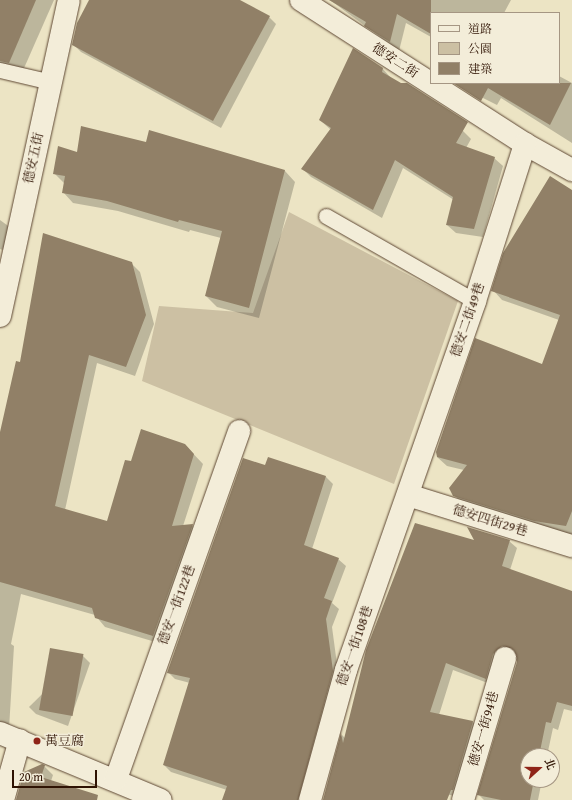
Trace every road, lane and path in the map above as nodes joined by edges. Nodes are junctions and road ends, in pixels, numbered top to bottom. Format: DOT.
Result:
graph roads {
  1 [pos="69,0"];
  2 [pos="301,0"];
  3 [pos="0,70"];
  4 [pos="51,82"];
  5 [pos="430,83"];
  6 [pos="432,84"];
  7 [pos="525,144"];
  8 [pos="572,170"];
  9 [pos="326,216"];
  10 [pos="475,301"];
  11 [pos="0,316"];
  12 [pos="239,431"];
  13 [pos="408,495"];
  14 [pos="572,546"];
  15 [pos="505,658"];
  16 [pos="0,733"];
  17 [pos="20,740"];
  18 [pos="116,779"];
  19 [pos="157,799"];
  20 [pos="3,800"];
  21 [pos="310,800"];
  22 [pos="463,800"];
  1 -- 4 [label="street, 德安五街"];
  2 -- 5 [label="street, 德安二街"];
  3 -- 4 [label="lane"];
  4 -- 11 [label="street, 德安五街"];
  6 -- 7 [label="street, 德安二街"];
  7 -- 8 [label="street, 德安二街"];
  7 -- 10 [label="street, 德安二街49巷"];
  9 -- 10 [label="lane"];
  10 -- 13 [label="street, 德安二街49巷"];
  12 -- 18 [label="street, 德安一街122巷"];
  13 -- 14 [label="street, 德安四街29巷"];
  13 -- 21 [label="street, 德安一街108巷"];
  15 -- 22 [label="street, 德安一街94巷"];
  16 -- 17 [label="street"];
  17 -- 18 [label="street"];
  17 -- 20 [label="street"];
  18 -- 19 [label="street"];
}
